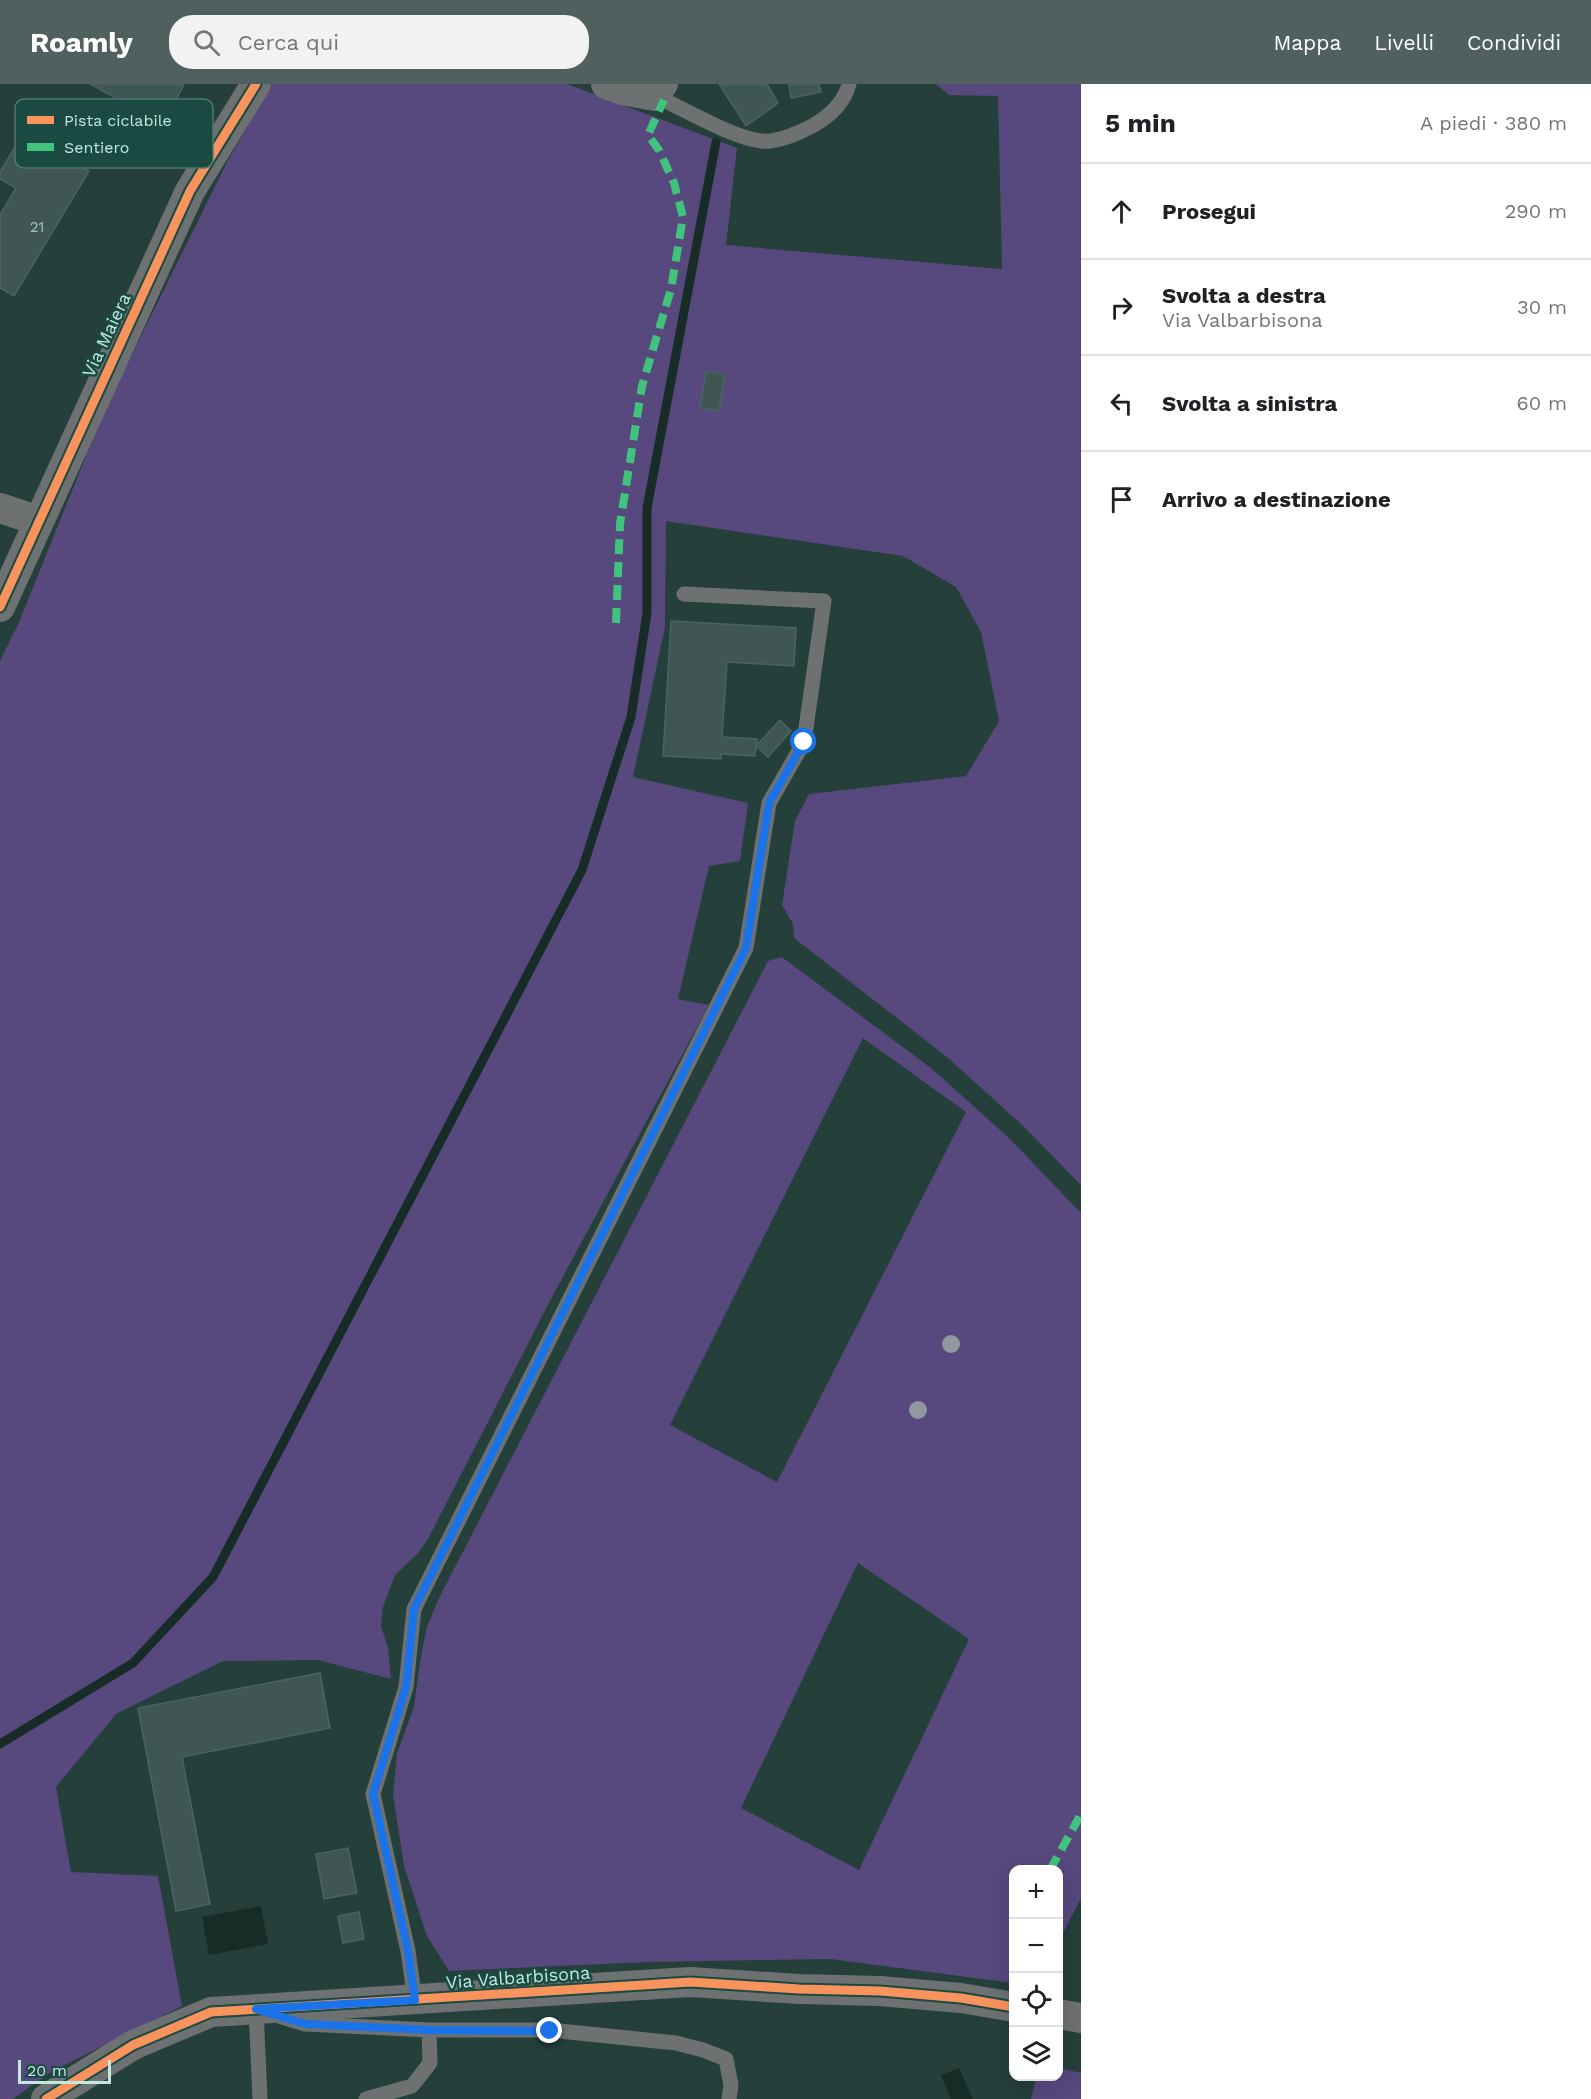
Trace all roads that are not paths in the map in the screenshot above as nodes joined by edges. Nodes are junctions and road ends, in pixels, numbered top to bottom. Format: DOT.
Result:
graph roads {
  1 [pos="256,84"];
  2 [pos="606,84"];
  3 [pos="849,84"];
  4 [pos="659,90"];
  5 [pos="213,154"];
  6 [pos="204,168"];
  7 [pos="0,508"];
  8 [pos="39,521"];
  9 [pos="684,594"];
  10 [pos="0,607"];
  11 [pos="415,2000"];
  12 [pos="1009,2002"];
  13 [pos="256,2009"];
  14 [pos="1063,2015"];
  15 [pos="1081,2018"];
  16 [pos="429,2030"];
  17 [pos="46,2099"];
  18 [pos="260,2099"];
  19 [pos="366,2099"];
  20 [pos="729,2099"];
  1 -- 5 [label="street, Via Maiera"];
  2 -- 4 [label="street"];
  3 -- 4 [label="lane"];
  6 -- 8 [label="street, Via Maiera"];
  7 -- 8 [label="street"];
  8 -- 10 [label="street, Via Maiera"];
  9 -- 11 [label="lane"];
  11 -- 12 [label="street, Via Valbarbisona"];
  11 -- 13 [label="street, Via Valbarbisona"];
  13 -- 16 [label="lane"];
  13 -- 17 [label="street, Via Valbarbisona"];
  13 -- 18 [label="lane"];
  14 -- 15 [label="street"];
  16 -- 19 [label="lane"];
  16 -- 20 [label="lane"];
}
